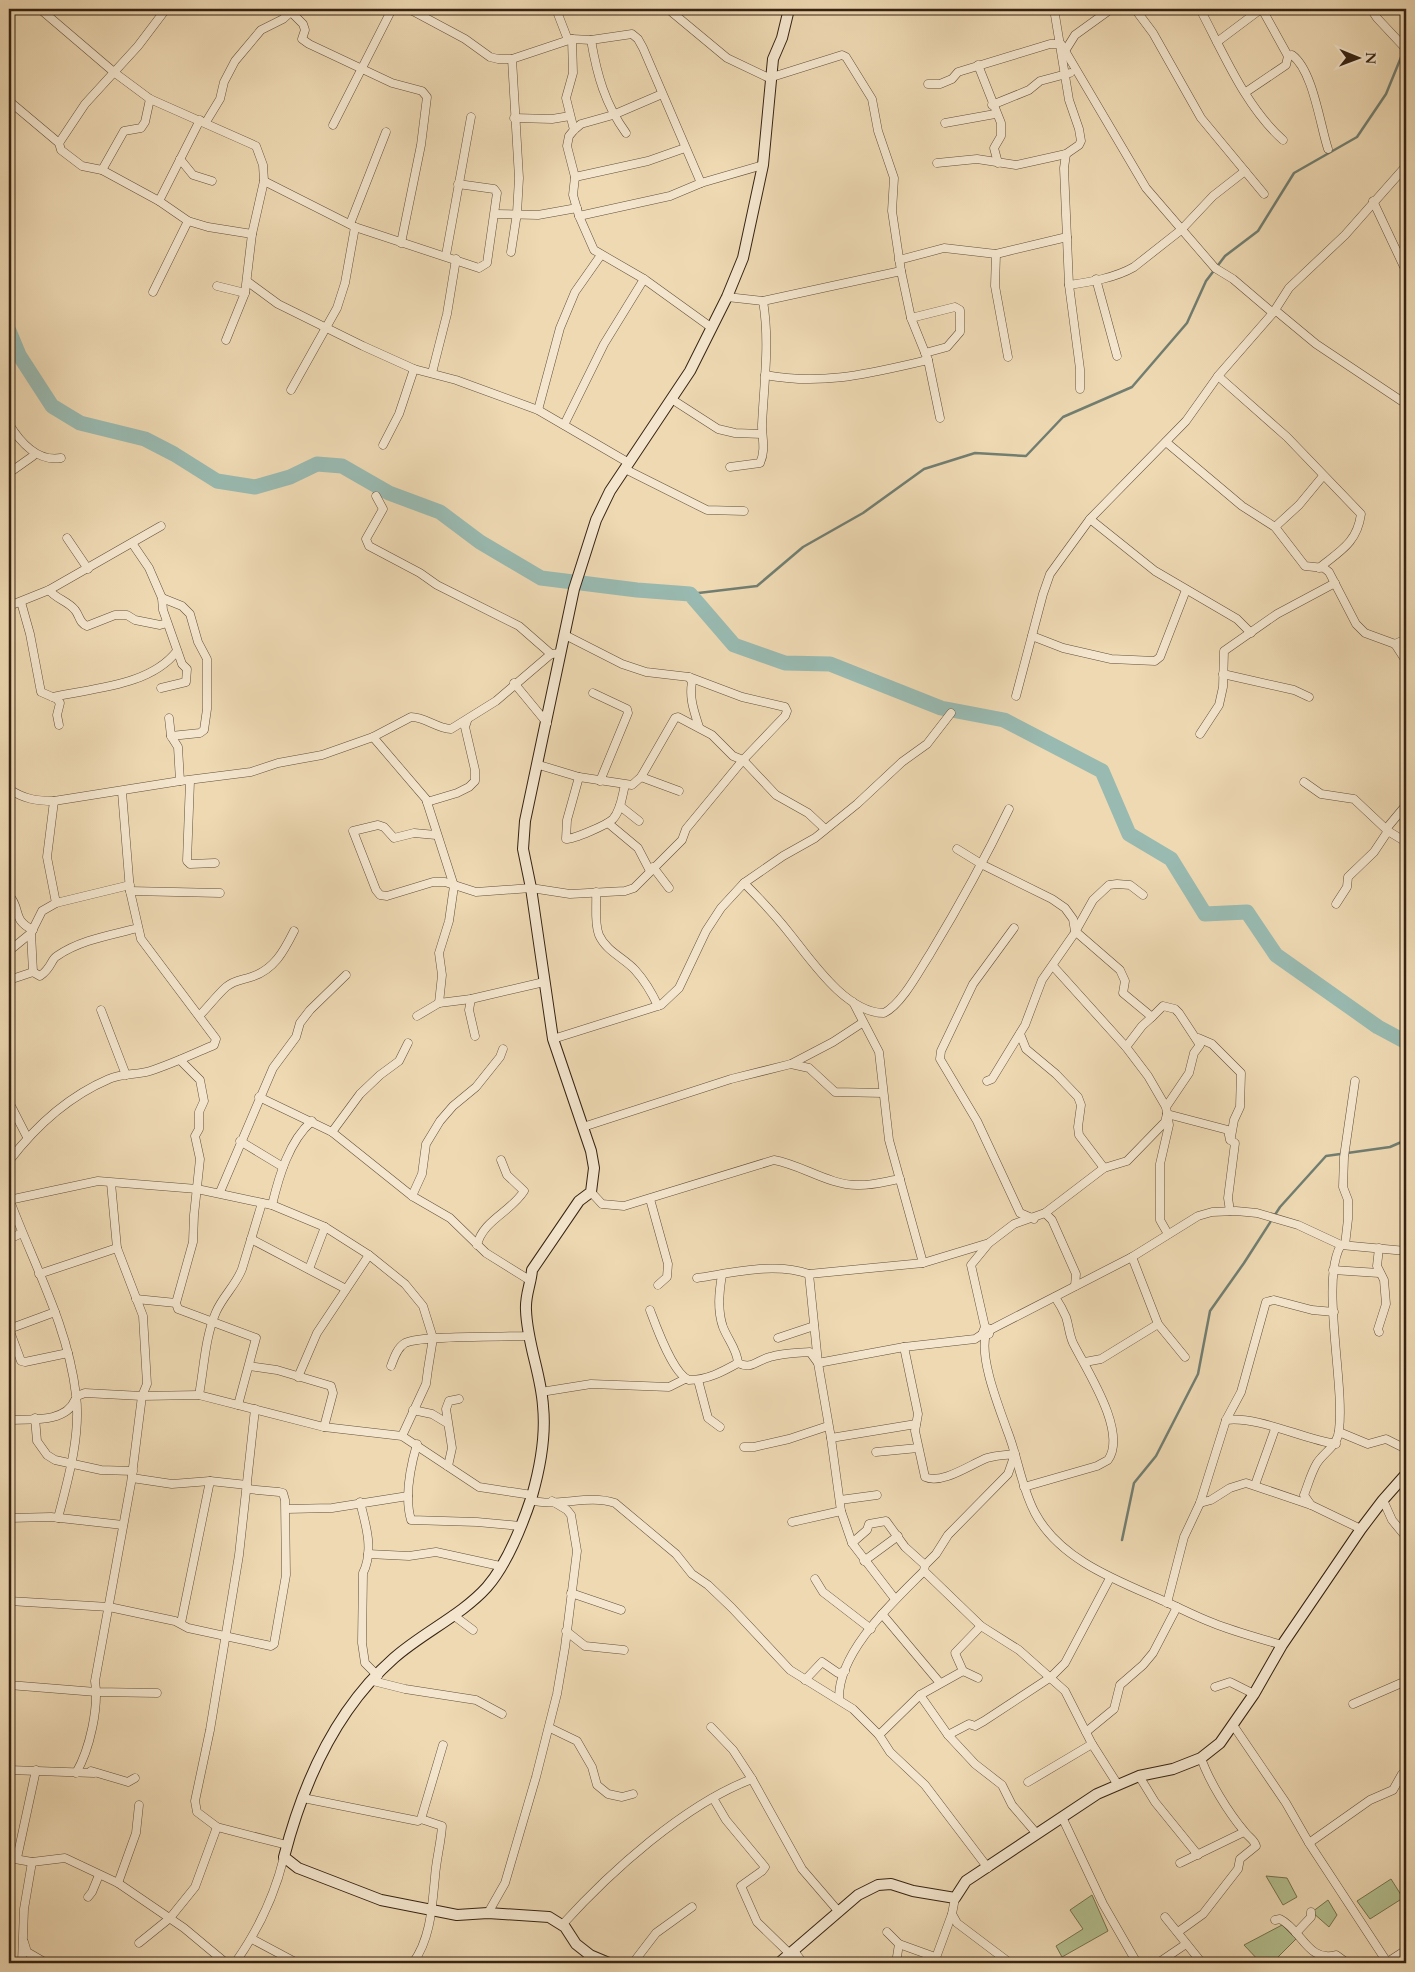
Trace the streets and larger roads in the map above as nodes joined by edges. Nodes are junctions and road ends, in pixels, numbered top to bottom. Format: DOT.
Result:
graph roads {
  1 [pos="166,9"];
  2 [pos="392,9"];
  3 [pos="409,9"];
  4 [pos="556,9"];
  5 [pos="668,9"];
  6 [pos="789,9"];
  7 [pos="1054,9"];
  8 [pos="1112,9"];
  9 [pos="1135,9"];
  10 [pos="1200,9"];
  11 [pos="1262,9"];
  12 [pos="1371,9"];
  13 [pos="44,10"];
  14 [pos="292,11"];
  15 [pos="421,12"];
  16 [pos="570,39"];
  17 [pos="591,40"];
  18 [pos="1217,42"];
  19 [pos="1063,48"];
  20 [pos="1406,49"];
  21 [pos="1288,56"];
  22 [pos="512,59"];
  23 [pos="978,65"];
  24 [pos="363,69"];
  25 [pos="1078,72"];
  26 [pos="114,73"];
  27 [pos="1065,74"];
  28 [pos="769,78"];
  29 [pos="928,84"];
  30 [pos="1246,92"];
  31 [pos="662,94"];
  32 [pos="150,99"];
  33 [pos="9,101"];
  34 [pos="992,105"];
  35 [pos="995,114"];
  36 [pos="613,115"];
  37 [pos="471,116"];
  38 [pos="570,116"];
  39 [pos="514,118"];
  40 [pos="203,121"];
  41 [pos="946,123"];
  42 [pos="333,125"];
  43 [pos="574,130"];
  44 [pos="386,132"];
  45 [pos="626,133"];
  46 [pos="1283,140"];
  47 [pos="59,143"];
  48 [pos="685,148"];
  49 [pos="1328,149"];
  50 [pos="1066,154"];
  51 [pos="180,159"];
  52 [pos="937,163"];
  53 [pos="998,163"];
  54 [pos="763,165"];
  55 [pos="1406,166"];
  56 [pos="102,170"];
  57 [pos="1245,171"];
  58 [pos="575,176"];
  59 [pos="212,181"];
  60 [pos="264,181"];
  61 [pos="701,183"];
  62 [pos="458,184"];
  63 [pos="1264,194"];
  64 [pos="159,201"];
  65 [pos="1373,201"];
  66 [pos="578,212"];
  67 [pos="517,213"];
  68 [pos="495,214"];
  69 [pos="188,221"];
  70 [pos="352,226"];
  71 [pos="1181,230"];
  72 [pos="252,234"];
  73 [pos="1067,238"];
  74 [pos="401,243"];
  75 [pos="511,252"];
  76 [pos="996,254"];
  77 [pos="446,255"];
  78 [pos="600,255"];
  79 [pos="456,259"];
  80 [pos="899,260"];
  81 [pos="1406,271"];
  82 [pos="901,272"];
  83 [pos="644,279"];
  84 [pos="1096,279"];
  85 [pos="248,282"];
  86 [pos="1069,285"];
  87 [pos="217,286"];
  88 [pos="153,292"];
  89 [pos="245,293"];
  90 [pos="727,296"];
  91 [pos="763,301"];
  92 [pos="1274,312"];
  93 [pos="911,318"];
  94 [pos="325,328"];
  95 [pos="712,328"];
  96 [pos="226,340"];
  97 [pos="926,356"];
  98 [pos="1116,356"];
  99 [pos="1008,357"];
  100 [pos="414,369"];
  101 [pos="432,373"];
  102 [pos="765,375"];
  103 [pos="1218,376"];
  104 [pos="1080,389"];
  105 [pos="291,390"];
  106 [pos="673,400"];
  107 [pos="1406,404"];
  108 [pos="538,410"];
  109 [pos="940,418"];
  110 [pos="9,424"];
  111 [pos="564,425"];
  112 [pos="762,434"];
  113 [pos="1166,442"];
  114 [pos="383,444"];
  115 [pos="34,453"];
  116 [pos="60,458"];
  117 [pos="627,466"];
  118 [pos="730,467"];
  119 [pos="9,474"];
  120 [pos="1323,476"];
  121 [pos="376,496"];
  122 [pos="744,511"];
  123 [pos="1090,519"];
  124 [pos="160,526"];
  125 [pos="1274,528"];
  126 [pos="66,538"];
  127 [pos="132,543"];
  128 [pos="1319,568"];
  129 [pos="88,569"];
  130 [pos="1335,583"];
  131 [pos="49,590"];
  132 [pos="1186,590"];
  133 [pos="162,598"];
  134 [pos="21,602"];
  135 [pos="9,606"];
  136 [pos="167,623"];
  137 [pos="1251,633"];
  138 [pos="565,635"];
  139 [pos="1032,636"];
  140 [pos="1406,639"];
  141 [pos="1395,644"];
  142 [pos="177,651"];
  143 [pos="556,653"];
  144 [pos="1406,661"];
  145 [pos="1223,674"];
  146 [pos="690,677"];
  147 [pos="514,683"];
  148 [pos="161,688"];
  149 [pos="592,693"];
  150 [pos="1016,696"];
  151 [pos="53,697"];
  152 [pos="1309,697"];
  153 [pos="951,713"];
  154 [pos="169,718"];
  155 [pos="467,720"];
  156 [pos="547,723"];
  157 [pos="59,725"];
  158 [pos="699,727"];
  159 [pos="1200,734"];
  160 [pos="171,736"];
  161 [pos="373,736"];
  162 [pos="743,760"];
  163 [pos="539,764"];
  164 [pos="640,776"];
  165 [pos="579,777"];
  166 [pos="180,781"];
  167 [pos="190,781"];
  168 [pos="600,781"];
  169 [pos="1304,782"];
  170 [pos="625,785"];
  171 [pos="9,789"];
  172 [pos="679,791"];
  173 [pos="122,792"];
  174 [pos="54,801"];
  175 [pos="427,802"];
  176 [pos="1406,804"];
  177 [pos="620,806"];
  178 [pos="1009,809"];
  179 [pos="639,821"];
  180 [pos="608,822"];
  181 [pos="824,828"];
  182 [pos="1387,830"];
  183 [pos="436,835"];
  184 [pos="1406,842"];
  185 [pos="958,849"];
  186 [pos="215,863"];
  187 [pos="983,865"];
  188 [pos="651,869"];
  189 [pos="744,883"];
  190 [pos="454,886"];
  191 [pos="130,888"];
  192 [pos="531,888"];
  193 [pos="669,888"];
  194 [pos="596,892"];
  195 [pos="220,893"];
  196 [pos="9,895"];
  197 [pos="1143,895"];
  198 [pos="56,903"];
  199 [pos="1336,904"];
  200 [pos="13,908"];
  201 [pos="138,928"];
  202 [pos="1014,928"];
  203 [pos="294,930"];
  204 [pos="1074,931"];
  205 [pos="32,932"];
  206 [pos="9,951"];
  207 [pos="1052,966"];
  208 [pos="33,972"];
  209 [pos="346,975"];
  210 [pos="9,980"];
  211 [pos="544,982"];
  212 [pos="471,999"];
  213 [pos="853,1002"];
  214 [pos="439,1003"];
  215 [pos="658,1006"];
  216 [pos="100,1010"];
  217 [pos="200,1015"];
  218 [pos="417,1016"];
  219 [pos="1152,1017"];
  220 [pos="862,1023"];
  221 [pos="1020,1034"];
  222 [pos="475,1036"];
  223 [pos="1198,1038"];
  224 [pos="553,1039"];
  225 [pos="408,1043"];
  226 [pos="1126,1048"];
  227 [pos="503,1049"];
  228 [pos="180,1060"];
  229 [pos="790,1064"];
  230 [pos="126,1075"];
  231 [pos="987,1081"];
  232 [pos="1356,1081"];
  233 [pos="883,1092"];
  234 [pos="259,1097"];
  235 [pos="9,1102"];
  236 [pos="1167,1110"];
  237 [pos="312,1121"];
  238 [pos="583,1127"];
  239 [pos="332,1132"];
  240 [pos="27,1137"];
  241 [pos="1230,1140"];
  242 [pos="240,1141"];
  243 [pos="9,1160"];
  244 [pos="501,1160"];
  245 [pos="283,1167"];
  246 [pos="1104,1168"];
  247 [pos="900,1179"];
  248 [pos="111,1183"];
  249 [pos="197,1189"];
  250 [pos="220,1192"];
  251 [pos="592,1192"];
  252 [pos="412,1196"];
  253 [pos="650,1199"];
  254 [pos="9,1201"];
  255 [pos="262,1203"];
  256 [pos="272,1205"];
  257 [pos="1230,1211"];
  258 [pos="1045,1213"];
  259 [pos="1034,1219"];
  260 [pos="325,1227"];
  261 [pos="22,1233"];
  262 [pos="1168,1234"];
  263 [pos="9,1239"];
  264 [pos="251,1239"];
  265 [pos="988,1244"];
  266 [pos="477,1245"];
  267 [pos="1343,1245"];
  268 [pos="117,1248"];
  269 [pos="1379,1248"];
  270 [pos="1406,1252"];
  271 [pos="369,1255"];
  272 [pos="1132,1257"];
  273 [pos="923,1263"];
  274 [pos="309,1269"];
  275 [pos="1333,1270"];
  276 [pos="1379,1273"];
  277 [pos="39,1274"];
  278 [pos="809,1274"];
  279 [pos="722,1275"];
  280 [pos="697,1278"];
  281 [pos="532,1281"];
  282 [pos="658,1285"];
  283 [pos="1075,1286"];
  284 [pos="346,1289"];
  285 [pos="1055,1297"];
  286 [pos="136,1299"];
  287 [pos="176,1303"];
  288 [pos="650,1310"];
  289 [pos="55,1312"];
  290 [pos="1334,1312"];
  291 [pos="213,1322"];
  292 [pos="1158,1324"];
  293 [pos="814,1326"];
  294 [pos="9,1329"];
  295 [pos="986,1331"];
  296 [pos="1379,1332"];
  297 [pos="529,1336"];
  298 [pos="433,1338"];
  299 [pos="778,1338"];
  300 [pos="904,1347"];
  301 [pos="68,1353"];
  302 [pos="1185,1357"];
  303 [pos="1085,1362"];
  304 [pos="738,1363"];
  305 [pos="818,1363"];
  306 [pos="249,1366"];
  307 [pos="392,1366"];
  308 [pos="298,1376"];
  309 [pos="685,1378"];
  310 [pos="698,1380"];
  311 [pos="541,1392"];
  312 [pos="199,1395"];
  313 [pos="77,1396"];
  314 [pos="142,1396"];
  315 [pos="459,1400"];
  316 [pos="238,1405"];
  317 [pos="255,1409"];
  318 [pos="413,1410"];
  319 [pos="35,1418"];
  320 [pos="9,1420"];
  321 [pos="1226,1420"];
  322 [pos="447,1423"];
  323 [pos="916,1424"];
  324 [pos="828,1426"];
  325 [pos="324,1427"];
  326 [pos="720,1428"];
  327 [pos="1275,1429"];
  328 [pos="1339,1432"];
  329 [pos="402,1436"];
  330 [pos="831,1438"];
  331 [pos="417,1444"];
  332 [pos="1336,1444"];
  333 [pos="744,1447"];
  334 [pos="918,1448"];
  335 [pos="1406,1449"];
  336 [pos="876,1452"];
  337 [pos="1015,1454"];
  338 [pos="72,1463"];
  339 [pos="448,1466"];
  340 [pos="132,1475"];
  341 [pos="1405,1476"];
  342 [pos="210,1481"];
  343 [pos="1256,1485"];
  344 [pos="247,1487"];
  345 [pos="1024,1487"];
  346 [pos="1406,1488"];
  347 [pos="877,1495"];
  348 [pos="408,1496"];
  349 [pos="531,1498"];
  350 [pos="840,1500"];
  351 [pos="1383,1500"];
  352 [pos="551,1501"];
  353 [pos="360,1502"];
  354 [pos="1200,1503"];
  355 [pos="1311,1505"];
  356 [pos="286,1509"];
  357 [pos="841,1511"];
  358 [pos="9,1518"];
  359 [pos="58,1518"];
  360 [pos="792,1522"];
  361 [pos="123,1524"];
  362 [pos="520,1526"];
  363 [pos="1361,1529"];
  364 [pos="898,1536"];
  365 [pos="1406,1537"];
  366 [pos="852,1543"];
  367 [pos="368,1554"];
  368 [pos="864,1561"];
  369 [pos="500,1566"];
  370 [pos="924,1569"];
  371 [pos="1110,1578"];
  372 [pos="815,1579"];
  373 [pos="571,1593"];
  374 [pos="895,1600"];
  375 [pos="9,1601"];
  376 [pos="1167,1603"];
  377 [pos="109,1607"];
  378 [pos="1178,1607"];
  379 [pos="621,1610"];
  380 [pos="882,1614"];
  381 [pos="453,1615"];
  382 [pos="181,1623"];
  383 [pos="980,1626"];
  384 [pos="871,1629"];
  385 [pos="473,1630"];
  386 [pos="566,1631"];
  387 [pos="226,1637"];
  388 [pos="1282,1645"];
  389 [pos="624,1650"];
  390 [pos="845,1671"];
  391 [pos="963,1671"];
  392 [pos="1051,1677"];
  393 [pos="375,1678"];
  394 [pos="978,1678"];
  395 [pos="805,1680"];
  396 [pos="1406,1681"];
  397 [pos="940,1683"];
  398 [pos="9,1685"];
  399 [pos="1215,1688"];
  400 [pos="96,1692"];
  401 [pos="158,1693"];
  402 [pos="1254,1694"];
  403 [pos="920,1695"];
  404 [pos="839,1699"];
  405 [pos="1353,1704"];
  406 [pos="502,1714"];
  407 [pos="1233,1725"];
  408 [pos="711,1727"];
  409 [pos="550,1728"];
  410 [pos="1086,1732"];
  411 [pos="879,1735"];
  412 [pos="948,1735"];
  413 [pos="1092,1744"];
  414 [pos="443,1745"];
  415 [pos="1200,1758"];
  416 [pos="81,1764"];
  417 [pos="9,1770"];
  418 [pos="36,1770"];
  419 [pos="1406,1771"];
  420 [pos="76,1773"];
  421 [pos="94,1773"];
  422 [pos="1139,1776"];
  423 [pos="135,1778"];
  424 [pos="752,1779"];
  425 [pos="1028,1782"];
  426 [pos="1118,1785"];
  427 [pos="633,1794"];
  428 [pos="304,1798"];
  429 [pos="713,1798"];
  430 [pos="139,1806"];
  431 [pos="1062,1817"];
  432 [pos="421,1819"];
  433 [pos="216,1827"];
  434 [pos="1244,1832"];
  435 [pos="1037,1834"];
  436 [pos="1309,1843"];
  437 [pos="287,1845"];
  438 [pos="1198,1855"];
  439 [pos="284,1857"];
  440 [pos="13,1858"];
  441 [pos="32,1862"];
  442 [pos="1180,1863"];
  443 [pos="298,1868"];
  444 [pos="988,1868"];
  445 [pos="280,1872"];
  446 [pos="99,1875"];
  447 [pos="118,1883"];
  448 [pos="88,1897"];
  449 [pos="955,1898"];
  450 [pos="692,1907"];
  451 [pos="433,1910"];
  452 [pos="839,1912"];
  453 [pos="1312,1912"];
  454 [pos="488,1913"];
  455 [pos="952,1914"];
  456 [pos="1165,1917"];
  457 [pos="170,1918"];
  458 [pos="1275,1920"];
  459 [pos="562,1925"];
  460 [pos="887,1932"];
  461 [pos="1178,1932"];
  462 [pos="1296,1933"];
  463 [pos="22,1938"];
  464 [pos="252,1939"];
  465 [pos="139,1943"];
  466 [pos="899,1944"];
  467 [pos="1186,1944"];
  468 [pos="1406,1950"];
  469 [pos="792,1953"];
  470 [pos="934,1960"];
  471 [pos="22,1963"];
  472 [pos="46,1963"];
  473 [pos="226,1963"];
  474 [pos="235,1963"];
  475 [pos="297,1963"];
  476 [pos="413,1963"];
  477 [pos="609,1963"];
  478 [pos="634,1963"];
  479 [pos="779,1963"];
  480 [pos="803,1963"];
  481 [pos="896,1963"];
  482 [pos="1010,1963"];
  483 [pos="1137,1963"];
  484 [pos="1158,1963"];
  485 [pos="1202,1963"];
  486 [pos="1347,1963"];
  487 [pos="1387,1963"];
  1 -- 26 [label="street"];
  2 -- 24 [label="street"];
  3 -- 15 [label="street"];
  4 -- 16 [label="street"];
  5 -- 28 [label="street"];
  6 -- 28 [label="street"];
  7 -- 19 [label="street"];
  8 -- 19 [label="street"];
  9 -- 57 [label="street"];
  10 -- 18 [label="street"];
  11 -- 18 [label="street"];
  11 -- 21 [label="street"];
  12 -- 20 [label="street"];
  13 -- 26 [label="street"];
  14 -- 24 [label="street"];
  14 -- 40 [label="street"];
  15 -- 22 [label="street"];
  16 -- 17 [label="street"];
  16 -- 22 [label="street"];
  16 -- 38 [label="street"];
  17 -- 31 [label="street"];
  17 -- 36 [label="street"];
  18 -- 30 [label="street"];
  19 -- 23 [label="street"];
  19 -- 25 [label="street"];
  19 -- 27 [label="street"];
  21 -- 30 [label="street"];
  21 -- 49 [label="street"];
  22 -- 39 [label="street"];
  23 -- 29 [label="street"];
  23 -- 34 [label="street"];
  24 -- 42 [label="street"];
  24 -- 74 [label="street"];
  25 -- 27 [label="street"];
  25 -- 71 [label="street"];
  26 -- 32 [label="street"];
  26 -- 47 [label="street"];
  27 -- 34 [label="street"];
  27 -- 50 [label="street"];
  28 -- 54 [label="street"];
  28 -- 80 [label="street"];
  30 -- 46 [label="street"];
  31 -- 36 [label="street"];
  31 -- 48 [label="street"];
  32 -- 40 [label="street"];
  32 -- 56 [label="street"];
  33 -- 47 [label="street"];
  34 -- 35 [label="street"];
  35 -- 41 [label="street"];
  35 -- 53 [label="street"];
  36 -- 43 [label="street"];
  36 -- 45 [label="street"];
  37 -- 62 [label="street"];
  38 -- 39 [label="street"];
  38 -- 43 [label="street"];
  39 -- 67 [label="street"];
  40 -- 51 [label="street"];
  40 -- 60 [label="street"];
  43 -- 58 [label="street"];
  44 -- 70 [label="street"];
  47 -- 56 [label="street"];
  48 -- 58 [label="street"];
  48 -- 61 [label="street"];
  50 -- 53 [label="street"];
  50 -- 73 [label="street"];
  51 -- 59 [label="street"];
  51 -- 64 [label="street"];
  52 -- 53 [label="street"];
  54 -- 61 [label="street"];
  54 -- 90 [label="street"];
  55 -- 65 [label="street"];
  56 -- 64 [label="street"];
  57 -- 63 [label="street"];
  57 -- 71 [label="street"];
  58 -- 66 [label="street"];
  60 -- 70 [label="street"];
  60 -- 72 [label="street"];
  61 -- 66 [label="street"];
  62 -- 68 [label="street"];
  62 -- 77 [label="street"];
  64 -- 69 [label="street"];
  65 -- 81 [label="street"];
  65 -- 92 [label="street"];
  66 -- 67 [label="street"];
  66 -- 78 [label="street"];
  67 -- 68 [label="street"];
  67 -- 75 [label="street"];
  68 -- 79 [label="street"];
  69 -- 72 [label="street"];
  69 -- 88 [label="street"];
  70 -- 74 [label="street"];
  70 -- 94 [label="street"];
  71 -- 84 [label="street"];
  71 -- 92 [label="street"];
  72 -- 85 [label="street"];
  73 -- 76 [label="street"];
  73 -- 86 [label="street"];
  74 -- 77 [label="street"];
  76 -- 80 [label="street"];
  76 -- 99 [label="street"];
  77 -- 79 [label="street"];
  78 -- 83 [label="street"];
  78 -- 108 [label="street"];
  79 -- 101 [label="street"];
  80 -- 82 [label="street"];
  82 -- 91 [label="street"];
  82 -- 93 [label="street"];
  83 -- 95 [label="street"];
  83 -- 111 [label="street"];
  84 -- 86 [label="street"];
  84 -- 98 [label="street"];
  85 -- 89 [label="street"];
  85 -- 94 [label="street"];
  86 -- 104 [label="street"];
  87 -- 89 [label="street"];
  89 -- 96 [label="street"];
  90 -- 91 [label="street"];
  90 -- 95 [label="street"];
  91 -- 102 [label="street"];
  92 -- 103 [label="street"];
  92 -- 107 [label="street"];
  93 -- 97 [label="street"];
  93 -- 97 [label="street"];
  94 -- 100 [label="street"];
  94 -- 105 [label="street"];
  95 -- 106 [label="street"];
  97 -- 102 [label="street"];
  97 -- 109 [label="street"];
  100 -- 101 [label="street"];
  100 -- 114 [label="street"];
  101 -- 108 [label="street"];
  102 -- 112 [label="street"];
  103 -- 113 [label="street"];
  103 -- 120 [label="street"];
  106 -- 112 [label="street"];
  106 -- 117 [label="street"];
  108 -- 111 [label="street"];
  110 -- 115 [label="street"];
  111 -- 117 [label="street"];
  112 -- 118 [label="street"];
  113 -- 123 [label="street"];
  113 -- 125 [label="street"];
  115 -- 116 [label="street"];
  115 -- 119 [label="street"];
  117 -- 122 [label="street"];
  117 -- 138 [label="street"];
  120 -- 125 [label="street"];
  120 -- 128 [label="street"];
  121 -- 143 [label="street"];
  123 -- 132 [label="street"];
  123 -- 139 [label="street"];
  124 -- 127 [label="street"];
  125 -- 128 [label="street"];
  126 -- 129 [label="street"];
  127 -- 129 [label="street"];
  127 -- 133 [label="street"];
  128 -- 130 [label="street"];
  129 -- 131 [label="street"];
  130 -- 137 [label="street"];
  130 -- 141 [label="street"];
  131 -- 134 [label="street"];
  131 -- 136 [label="street"];
  132 -- 137 [label="street"];
  132 -- 139 [label="street"];
  133 -- 136 [label="street"];
  133 -- 160 [label="street"];
  134 -- 135 [label="street"];
  134 -- 151 [label="street"];
  136 -- 142 [label="street"];
  137 -- 145 [label="street"];
  138 -- 143 [label="street"];
  138 -- 146 [label="street"];
  139 -- 150 [label="street"];
  140 -- 141 [label="street"];
  141 -- 144 [label="street"];
  142 -- 148 [label="street"];
  142 -- 151 [label="street"];
  143 -- 147 [label="street"];
  143 -- 156 [label="street"];
  145 -- 152 [label="street"];
  145 -- 159 [label="street"];
  146 -- 158 [label="street"];
  146 -- 162 [label="street"];
  147 -- 155 [label="street"];
  147 -- 156 [label="street"];
  149 -- 168 [label="street"];
  151 -- 157 [label="street"];
  153 -- 181 [label="street"];
  154 -- 160 [label="street"];
  155 -- 161 [label="street"];
  155 -- 175 [label="street"];
  156 -- 163 [label="street"];
  158 -- 162 [label="street"];
  158 -- 164 [label="street"];
  160 -- 166 [label="street"];
  161 -- 167 [label="street"];
  161 -- 175 [label="street"];
  162 -- 181 [label="street"];
  162 -- 188 [label="street"];
  163 -- 165 [label="street"];
  163 -- 192 [label="street"];
  164 -- 170 [label="street"];
  164 -- 172 [label="street"];
  165 -- 168 [label="street"];
  165 -- 180 [label="street"];
  166 -- 167 [label="street"];
  166 -- 173 [label="street"];
  167 -- 186 [label="street"];
  168 -- 170 [label="street"];
  169 -- 182 [label="street"];
  170 -- 177 [label="street"];
  171 -- 174 [label="street"];
  173 -- 174 [label="street"];
  173 -- 191 [label="street"];
  174 -- 198 [label="street"];
  175 -- 183 [label="street"];
  176 -- 182 [label="street"];
  177 -- 179 [label="street"];
  177 -- 180 [label="street"];
  178 -- 187 [label="street"];
  180 -- 188 [label="street"];
  181 -- 189 [label="street"];
  182 -- 184 [label="street"];
  182 -- 199 [label="street"];
  183 -- 190 [label="street"];
  183 -- 190 [label="street"];
  185 -- 187 [label="street"];
  187 -- 204 [label="street"];
  187 -- 213 [label="street"];
  188 -- 193 [label="street"];
  188 -- 194 [label="street"];
  189 -- 213 [label="street"];
  189 -- 215 [label="street"];
  190 -- 192 [label="street"];
  190 -- 214 [label="street"];
  191 -- 195 [label="street"];
  191 -- 198 [label="street"];
  191 -- 201 [label="street"];
  192 -- 194 [label="street"];
  192 -- 211 [label="street"];
  194 -- 215 [label="street"];
  196 -- 200 [label="street"];
  197 -- 204 [label="street"];
  198 -- 205 [label="street"];
  200 -- 205 [label="street"];
  201 -- 208 [label="street"];
  201 -- 217 [label="street"];
  202 -- 259 [label="street"];
  203 -- 217 [label="street"];
  204 -- 207 [label="street"];
  204 -- 219 [label="street"];
  205 -- 206 [label="street"];
  205 -- 208 [label="street"];
  207 -- 221 [label="street"];
  207 -- 226 [label="street"];
  208 -- 210 [label="street"];
  209 -- 234 [label="street"];
  211 -- 212 [label="street"];
  211 -- 224 [label="street"];
  212 -- 214 [label="street"];
  212 -- 222 [label="street"];
  213 -- 220 [label="street"];
  214 -- 218 [label="street"];
  215 -- 224 [label="street"];
  216 -- 230 [label="street"];
  217 -- 228 [label="street"];
  219 -- 223 [label="street"];
  219 -- 226 [label="street"];
  220 -- 229 [label="street"];
  220 -- 233 [label="street"];
  221 -- 231 [label="street"];
  221 -- 246 [label="street"];
  223 -- 236 [label="street"];
  223 -- 241 [label="street"];
  224 -- 238 [label="street"];
  225 -- 239 [label="street"];
  226 -- 236 [label="street"];
  227 -- 252 [label="street"];
  228 -- 230 [label="street"];
  228 -- 249 [label="street"];
  229 -- 233 [label="street"];
  229 -- 238 [label="street"];
  230 -- 240 [label="street"];
  232 -- 267 [label="street"];
  233 -- 247 [label="street"];
  234 -- 237 [label="street"];
  234 -- 242 [label="street"];
  235 -- 240 [label="street"];
  236 -- 241 [label="street"];
  236 -- 246 [label="street"];
  236 -- 262 [label="street"];
  237 -- 239 [label="street"];
  237 -- 245 [label="street"];
  238 -- 251 [label="street"];
  239 -- 252 [label="street"];
  240 -- 243 [label="street"];
  241 -- 257 [label="street"];
  242 -- 245 [label="street"];
  242 -- 250 [label="street"];
  244 -- 266 [label="street"];
  245 -- 256 [label="street"];
  246 -- 258 [label="street"];
  247 -- 253 [label="street"];
  247 -- 273 [label="street"];
  248 -- 249 [label="street"];
  248 -- 254 [label="street"];
  248 -- 268 [label="street"];
  249 -- 250 [label="street"];
  249 -- 287 [label="street"];
  250 -- 255 [label="street"];
  251 -- 253 [label="street"];
  251 -- 281 [label="street"];
  252 -- 266 [label="street"];
  253 -- 282 [label="street"];
  254 -- 261 [label="street"];
  255 -- 256 [label="street"];
  255 -- 264 [label="street"];
  256 -- 260 [label="street"];
  257 -- 262 [label="street"];
  257 -- 267 [label="street"];
  258 -- 259 [label="street"];
  258 -- 283 [label="street"];
  259 -- 265 [label="street"];
  260 -- 271 [label="street"];
  260 -- 274 [label="street"];
  261 -- 263 [label="street"];
  261 -- 277 [label="street"];
  262 -- 272 [label="street"];
  264 -- 274 [label="street"];
  264 -- 291 [label="street"];
  265 -- 273 [label="street"];
  265 -- 295 [label="street"];
  266 -- 281 [label="street"];
  267 -- 269 [label="street"];
  267 -- 275 [label="street"];
  268 -- 277 [label="street"];
  268 -- 286 [label="street"];
  269 -- 270 [label="street"];
  269 -- 276 [label="street"];
  271 -- 284 [label="street"];
  271 -- 298 [label="street"];
  272 -- 283 [label="street"];
  272 -- 292 [label="street"];
  273 -- 278 [label="street"];
  274 -- 284 [label="street"];
  275 -- 276 [label="street"];
  275 -- 290 [label="street"];
  276 -- 296 [label="street"];
  277 -- 289 [label="street"];
  278 -- 279 [label="street"];
  278 -- 293 [label="street"];
  279 -- 280 [label="street"];
  279 -- 304 [label="street"];
  281 -- 297 [label="street"];
  283 -- 285 [label="street"];
  284 -- 308 [label="street"];
  285 -- 295 [label="street"];
  285 -- 303 [label="street"];
  286 -- 287 [label="street"];
  286 -- 314 [label="street"];
  287 -- 291 [label="street"];
  288 -- 309 [label="street"];
  289 -- 294 [label="street"];
  289 -- 301 [label="street"];
  290 -- 321 [label="street"];
  290 -- 328 [label="street"];
  291 -- 306 [label="street"];
  291 -- 312 [label="street"];
  292 -- 302 [label="street"];
  292 -- 303 [label="street"];
  293 -- 299 [label="street"];
  293 -- 305 [label="street"];
  294 -- 301 [label="street"];
  295 -- 300 [label="street"];
  295 -- 337 [label="street"];
  297 -- 298 [label="street"];
  297 -- 311 [label="street"];
  298 -- 307 [label="street"];
  298 -- 318 [label="street"];
  300 -- 305 [label="street"];
  300 -- 323 [label="street"];
  301 -- 313 [label="street"];
  303 -- 345 [label="street"];
  304 -- 305 [label="street"];
  304 -- 310 [label="street"];
  305 -- 324 [label="street"];
  306 -- 308 [label="street"];
  306 -- 316 [label="street"];
  308 -- 325 [label="street"];
  309 -- 310 [label="street"];
  309 -- 311 [label="street"];
  310 -- 326 [label="street"];
  311 -- 349 [label="street"];
  312 -- 314 [label="street"];
  312 -- 316 [label="street"];
  313 -- 314 [label="street"];
  313 -- 319 [label="street"];
  313 -- 338 [label="street"];
  314 -- 340 [label="street"];
  315 -- 322 [label="street"];
  316 -- 317 [label="street"];
  317 -- 325 [label="street"];
  317 -- 344 [label="street"];
  318 -- 322 [label="street"];
  318 -- 329 [label="street"];
  319 -- 320 [label="street"];
  319 -- 338 [label="street"];
  321 -- 327 [label="street"];
  321 -- 354 [label="street"];
  322 -- 339 [label="street"];
  323 -- 330 [label="street"];
  323 -- 334 [label="street"];
  324 -- 330 [label="street"];
  324 -- 333 [label="street"];
  325 -- 329 [label="street"];
  327 -- 332 [label="street"];
  327 -- 343 [label="street"];
  328 -- 332 [label="street"];
  328 -- 335 [label="street"];
  329 -- 331 [label="street"];
  330 -- 350 [label="street"];
  331 -- 339 [label="street"];
  331 -- 348 [label="street"];
  332 -- 355 [label="street"];
  334 -- 336 [label="street"];
  334 -- 337 [label="street"];
  337 -- 345 [label="street"];
  337 -- 370 [label="street"];
  338 -- 340 [label="street"];
  338 -- 359 [label="street"];
  339 -- 349 [label="street"];
  340 -- 342 [label="street"];
  340 -- 361 [label="street"];
  341 -- 346 [label="street"];
  341 -- 351 [label="street"];
  342 -- 344 [label="street"];
  342 -- 382 [label="street"];
  343 -- 354 [label="street"];
  343 -- 355 [label="street"];
  344 -- 356 [label="street"];
  344 -- 387 [label="street"];
  345 -- 371 [label="street"];
  347 -- 350 [label="street"];
  348 -- 353 [label="street"];
  348 -- 362 [label="street"];
  349 -- 352 [label="street"];
  349 -- 362 [label="street"];
  350 -- 357 [label="street"];
  351 -- 363 [label="street"];
  351 -- 365 [label="street"];
  352 -- 373 [label="street"];
  352 -- 395 [label="street"];
  353 -- 356 [label="street"];
  353 -- 367 [label="street"];
  354 -- 376 [label="street"];
  355 -- 363 [label="street"];
  356 -- 387 [label="street"];
  357 -- 360 [label="street"];
  357 -- 366 [label="street"];
  358 -- 359 [label="street"];
  359 -- 361 [label="street"];
  361 -- 377 [label="street"];
  362 -- 369 [label="street"];
  363 -- 388 [label="street"];
  364 -- 366 [label="street"];
  364 -- 368 [label="street"];
  364 -- 370 [label="street"];
  366 -- 368 [label="street"];
  367 -- 369 [label="street"];
  367 -- 393 [label="street"];
  368 -- 374 [label="street"];
  369 -- 381 [label="street"];
  370 -- 374 [label="street"];
  370 -- 383 [label="street"];
  371 -- 376 [label="street"];
  371 -- 392 [label="street"];
  372 -- 384 [label="street"];
  373 -- 379 [label="street"];
  373 -- 386 [label="street"];
  374 -- 380 [label="street"];
  375 -- 377 [label="street"];
  376 -- 378 [label="street"];
  377 -- 382 [label="street"];
  377 -- 400 [label="street"];
  378 -- 388 [label="street"];
  378 -- 410 [label="street"];
  380 -- 384 [label="street"];
  380 -- 397 [label="street"];
  381 -- 385 [label="street"];
  381 -- 393 [label="street"];
  382 -- 387 [label="street"];
  383 -- 391 [label="street"];
  383 -- 392 [label="street"];
  384 -- 390 [label="street"];
  386 -- 389 [label="street"];
  386 -- 409 [label="street"];
  387 -- 433 [label="street"];
  388 -- 402 [label="street"];
  390 -- 395 [label="street"];
  390 -- 404 [label="street"];
  391 -- 394 [label="street"];
  391 -- 397 [label="street"];
  392 -- 410 [label="street"];
  392 -- 412 [label="street"];
  393 -- 406 [label="street"];
  393 -- 428 [label="street"];
  395 -- 404 [label="street"];
  396 -- 405 [label="street"];
  397 -- 403 [label="street"];
  398 -- 400 [label="street"];
  399 -- 402 [label="street"];
  400 -- 401 [label="street"];
  400 -- 416 [label="street"];
  402 -- 407 [label="street"];
  403 -- 411 [label="street"];
  403 -- 412 [label="street"];
  404 -- 411 [label="street"];
  407 -- 415 [label="street"];
  407 -- 436 [label="street"];
  408 -- 424 [label="street"];
  409 -- 427 [label="street"];
  409 -- 454 [label="street"];
  410 -- 413 [label="street"];
  411 -- 444 [label="street"];
  412 -- 435 [label="street"];
  413 -- 425 [label="street"];
  413 -- 426 [label="street"];
  414 -- 432 [label="street"];
  415 -- 422 [label="street"];
  415 -- 434 [label="street"];
  416 -- 420 [label="street"];
  416 -- 421 [label="street"];
  417 -- 418 [label="street"];
  418 -- 420 [label="street"];
  418 -- 440 [label="street"];
  419 -- 436 [label="street"];
  420 -- 421 [label="street"];
  421 -- 423 [label="street"];
  422 -- 426 [label="street"];
  422 -- 438 [label="street"];
  424 -- 429 [label="street"];
  424 -- 452 [label="street"];
  426 -- 431 [label="street"];
  428 -- 432 [label="street"];
  428 -- 437 [label="street"];
  429 -- 459 [label="street"];
  429 -- 469 [label="street"];
  430 -- 447 [label="street"];
  431 -- 435 [label="street"];
  431 -- 483 [label="street"];
  432 -- 451 [label="street"];
  433 -- 437 [label="street"];
  433 -- 457 [label="street"];
  434 -- 438 [label="street"];
  434 -- 461 [label="street"];
  435 -- 444 [label="street"];
  436 -- 487 [label="street"];
  437 -- 439 [label="street"];
  438 -- 442 [label="street"];
  439 -- 443 [label="street"];
  439 -- 445 [label="street"];
  440 -- 441 [label="street"];
  441 -- 446 [label="street"];
  441 -- 463 [label="street"];
  443 -- 445 [label="street"];
  443 -- 451 [label="street"];
  444 -- 449 [label="street"];
  445 -- 464 [label="street"];
  446 -- 447 [label="street"];
  446 -- 448 [label="street"];
  447 -- 457 [label="street"];
  449 -- 452 [label="street"];
  449 -- 455 [label="street"];
  450 -- 478 [label="street"];
  451 -- 454 [label="street"];
  451 -- 476 [label="street"];
  452 -- 469 [label="street"];
  453 -- 462 [label="street"];
  454 -- 459 [label="street"];
  455 -- 470 [label="street"];
  455 -- 482 [label="street"];
  456 -- 461 [label="street"];
  457 -- 465 [label="street"];
  457 -- 473 [label="street"];
  458 -- 462 [label="street"];
  459 -- 477 [label="street"];
  460 -- 466 [label="street"];
  461 -- 467 [label="street"];
  462 -- 486 [label="street"];
  463 -- 471 [label="street"];
  463 -- 472 [label="street"];
  464 -- 474 [label="street"];
  464 -- 475 [label="street"];
  466 -- 470 [label="street"];
  466 -- 481 [label="street"];
  467 -- 484 [label="street"];
  467 -- 485 [label="street"];
  468 -- 487 [label="street"];
  469 -- 479 [label="street"];
  469 -- 480 [label="street"];
}
